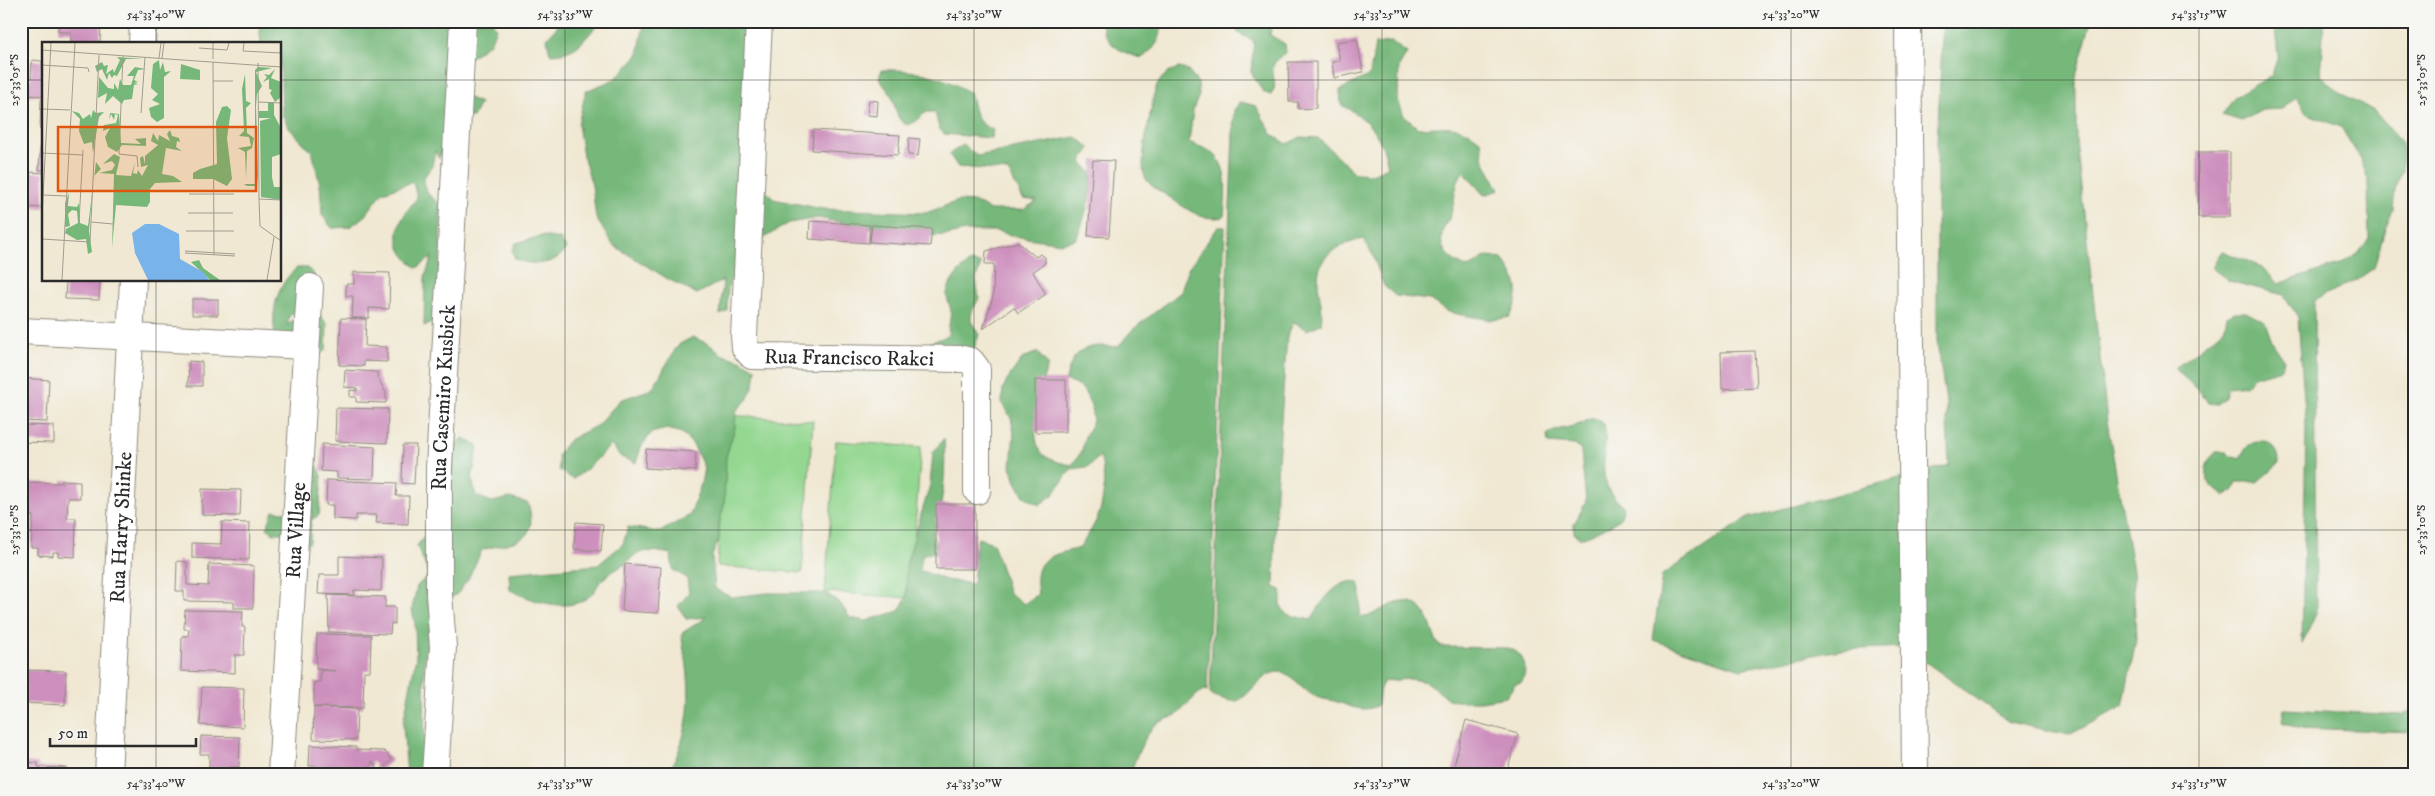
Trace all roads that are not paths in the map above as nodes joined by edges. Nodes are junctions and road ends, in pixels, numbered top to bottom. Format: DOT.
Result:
graph roads {
  1 [pos="143,21"];
  2 [pos="463,21"];
  3 [pos="759,21"];
  4 [pos="1908,21"];
  5 [pos="142,42"];
  6 [pos="133,281"];
  7 [pos="310,287"];
  8 [pos="21,331"];
  9 [pos="131,336"];
  10 [pos="305,346"];
  11 [pos="977,491"];
  12 [pos="108,775"];
  13 [pos="281,775"];
  14 [pos="435,775"];
  15 [pos="1915,775"];
  1 -- 5 [label="street"];
  2 -- 14 [label="street, Rua Casemiro Kusbick"];
  3 -- 11 [label="street, Rua Francisco Rakci"];
  4 -- 15 [label="street"];
  6 -- 9 [label="street, Rua Harry Shinke"];
  7 -- 10 [label="street, Rua Village"];
  8 -- 9 [label="street"];
  9 -- 10 [label="street"];
  9 -- 12 [label="street, Rua Harry Shinke"];
  10 -- 13 [label="street, Rua Village"];
}
